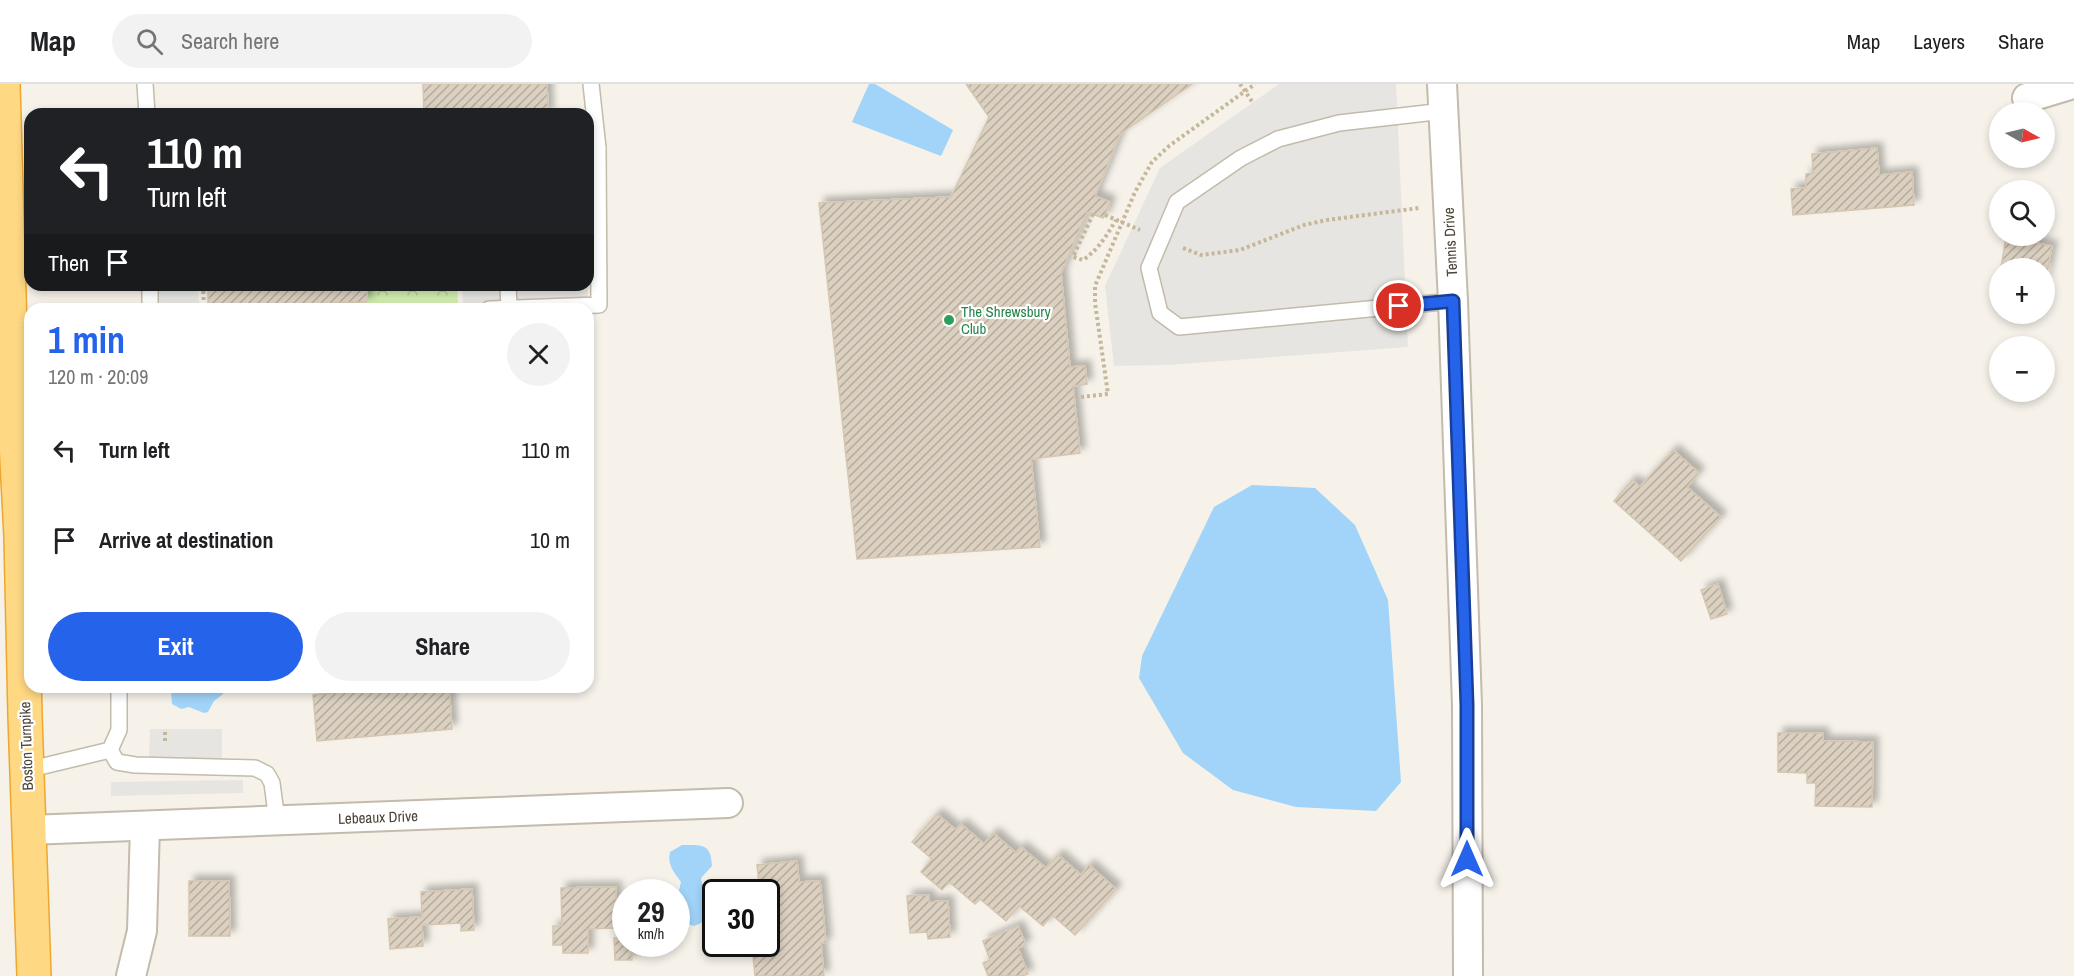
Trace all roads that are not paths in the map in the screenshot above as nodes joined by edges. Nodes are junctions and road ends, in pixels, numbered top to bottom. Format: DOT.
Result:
graph roads {
  1 [pos="3,84"];
  2 [pos="145,84"];
  3 [pos="591,84"];
  4 [pos="2073,84"];
  5 [pos="1443,97"];
  6 [pos="2027,98"];
  7 [pos="147,108"];
  8 [pos="592,108"];
  9 [pos="594,174"];
  10 [pos="1453,301"];
  11 [pos="594,304"];
  12 [pos="24,501"];
  13 [pos="26,693"];
  14 [pos="119,693"];
  15 [pos="110,750"];
  16 [pos="27,770"];
  17 [pos="728,802"];
  18 [pos="277,821"];
  19 [pos="145,826"];
  20 [pos="29,830"];
  21 [pos="34,976"];
  22 [pos="131,976"];
  23 [pos="1468,976"];
  1 -- 12 [label="highway, Boston Turnpike"];
  2 -- 7 [label="lane"];
  3 -- 8 [label="lane"];
  4 -- 6 [label="street"];
  5 -- 10 [label="street, Tennis Drive"];
  5 -- 10 [label="lane"];
  9 -- 11 [label="lane"];
  10 -- 23 [label="street, Tennis Drive"];
  13 -- 16 [label="highway, Boston Turnpike"];
  14 -- 15 [label="lane"];
  15 -- 16 [label="lane"];
  15 -- 18 [label="lane"];
  16 -- 20 [label="highway, Boston Turnpike"];
  17 -- 18 [label="street, Lebeaux Drive"];
  18 -- 19 [label="street, Lebeaux Drive"];
  19 -- 20 [label="street, Lebeaux Drive"];
  19 -- 22 [label="street"];
  20 -- 21 [label="highway, Boston Turnpike"];
}
